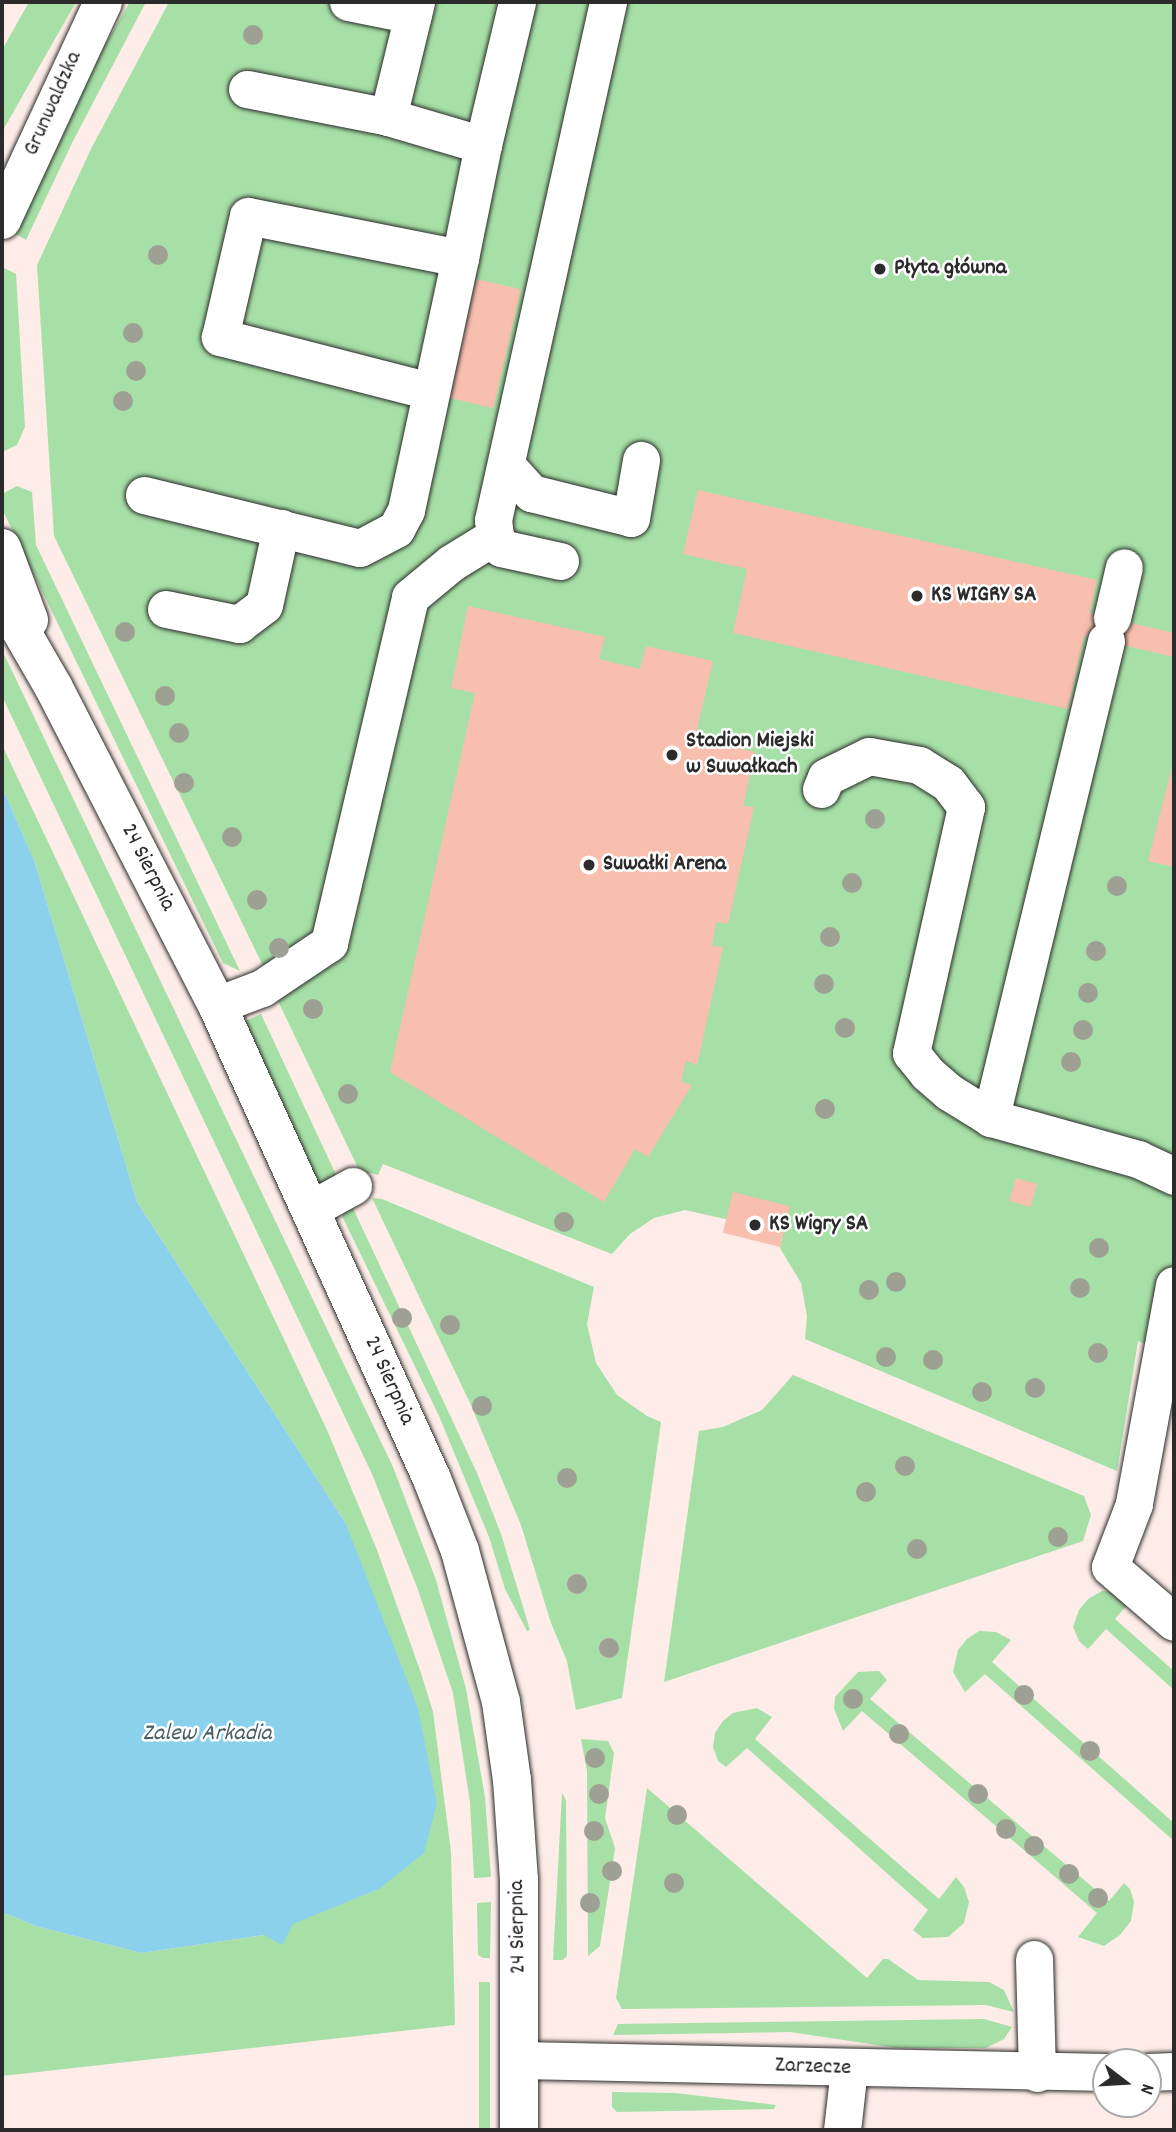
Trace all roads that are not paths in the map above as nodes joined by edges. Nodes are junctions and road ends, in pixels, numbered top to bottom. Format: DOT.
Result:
graph roads {
  1 [pos="348,2"];
  2 [pos="517,2"];
  3 [pos="608,2"];
  4 [pos="414,8"];
  5 [pos="96,14"];
  6 [pos="247,89"];
  7 [pos="388,117"];
  8 [pos="483,145"];
  9 [pos="2,160"];
  10 [pos="2,220"];
  11 [pos="460,258"];
  12 [pos="430,391"];
  13 [pos="641,460"];
  14 [pos="506,464"];
  15 [pos="144,495"];
  16 [pos="281,528"];
  17 [pos="495,536"];
  18 [pos="2,548"];
  19 [pos="560,561"];
  20 [pos="1124,567"];
  21 [pos="2,598"];
  22 [pos="166,609"];
  23 [pos="54,688"];
  24 [pos="821,789"];
  25 [pos="217,1005"];
  26 [pos="992,1118"];
  27 [pos="1174,1177"];
  28 [pos="354,1186"];
  29 [pos="311,1209"];
  30 [pos="1174,1285"];
  31 [pos="1174,1622"];
  32 [pos="1034,1959"];
  33 [pos="520,2060"];
  34 [pos="849,2069"];
  35 [pos="1092,2072"];
  36 [pos="1037,2073"];
  37 [pos="519,2130"];
  38 [pos="842,2130"];
  1 -- 4 [label="street"];
  2 -- 8 [label="street"];
  3 -- 14 [label="street"];
  4 -- 7 [label="street"];
  5 -- 9 [label="main road, Grunwaldzka"];
  5 -- 10 [label="main road, Grunwaldzka"];
  6 -- 7 [label="street"];
  7 -- 8 [label="street"];
  8 -- 11 [label="street"];
  11 -- 12 [label="street"];
  11 -- 12 [label="street"];
  12 -- 16 [label="street"];
  13 -- 14 [label="street"];
  14 -- 17 [label="street"];
  15 -- 16 [label="street"];
  16 -- 22 [label="street"];
  17 -- 19 [label="street"];
  17 -- 25 [label="street"];
  18 -- 23 [label="main road, 24 Sierpnia"];
  20 -- 26 [label="street"];
  21 -- 23 [label="main road, 24 Sierpnia"];
  23 -- 25 [label="main road, 24 Sierpnia"];
  24 -- 26 [label="street"];
  25 -- 29 [label="main road, 24 Sierpnia"];
  26 -- 27 [label="street"];
  28 -- 29 [label="street"];
  29 -- 33 [label="main road, 24 Sierpnia"];
  30 -- 31 [label="street"];
  32 -- 36 [label="street"];
  33 -- 34 [label="street, Zarzecze"];
  33 -- 37 [label="main road, 24 Sierpnia"];
  34 -- 36 [label="street, Zarzecze"];
  34 -- 38 [label="street"];
  35 -- 36 [label="street, Zarzecze"];
}
